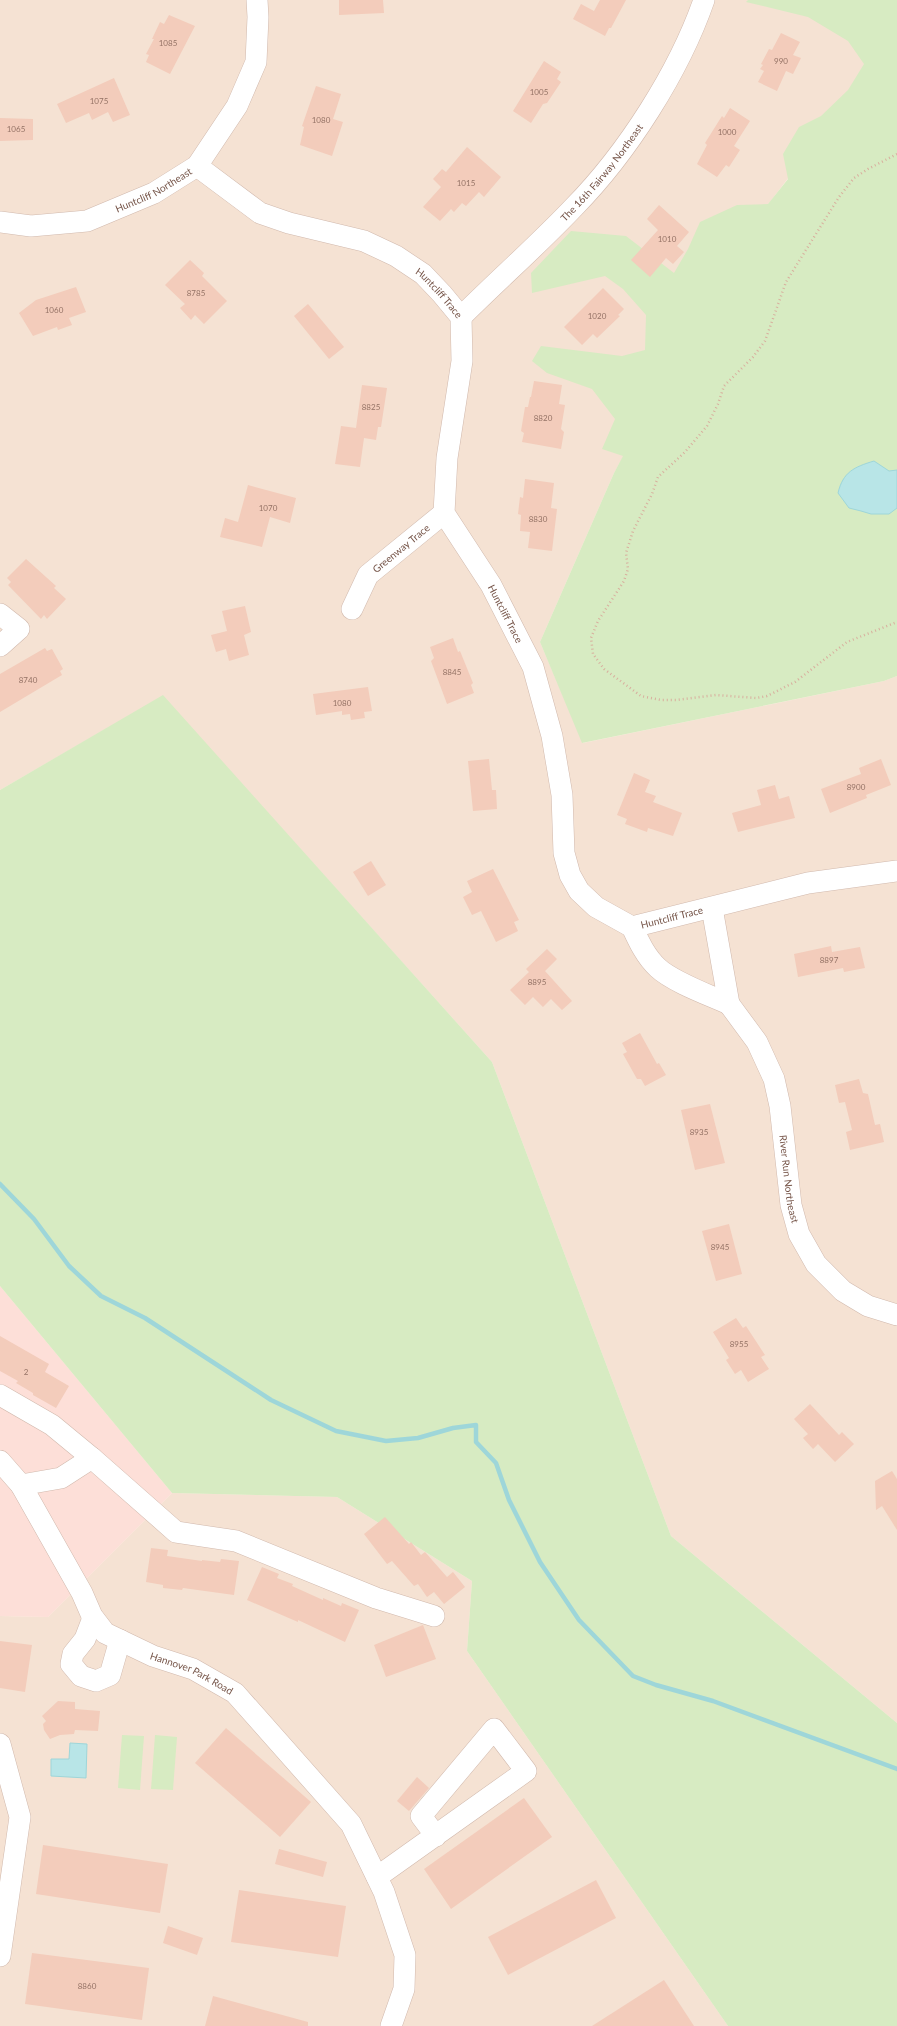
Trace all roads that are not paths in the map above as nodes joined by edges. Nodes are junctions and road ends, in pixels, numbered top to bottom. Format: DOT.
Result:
graph roads {
  1 [pos="257,0"];
  2 [pos="704,0"];
  3 [pos="197,166"];
  4 [pos="0,222"];
  5 [pos="461,317"];
  6 [pos="444,513"];
  7 [pos="352,609"];
  8 [pos="0,614"];
  9 [pos="0,646"];
  10 [pos="897,871"];
  11 [pos="712,908"];
  12 [pos="632,927"];
  13 [pos="729,1004"];
  14 [pos="897,1315"];
  15 [pos="0,1395"];
  16 [pos="92,1458"];
  17 [pos="0,1461"];
  18 [pos="21,1485"];
  19 [pos="434,1616"];
  20 [pos="93,1618"];
  21 [pos="120,1640"];
  22 [pos="0,1744"];
  23 [pos="436,1836"];
  24 [pos="381,1885"];
  25 [pos="0,1956"];
  26 [pos="391,2026"];
  1 -- 3 [label="street, Huntcliff Northeast"];
  2 -- 5 [label="street, The 16th Fairway Northeast"];
  3 -- 4 [label="street, Huntcliff Northeast"];
  3 -- 5 [label="street, Huntcliff Trace"];
  5 -- 6 [label="street, Huntcliff Trace"];
  6 -- 7 [label="street, Greenway Trace"];
  6 -- 12 [label="street, Huntcliff Trace"];
  8 -- 9 [label="street"];
  10 -- 11 [label="street, Huntcliff Trace"];
  11 -- 12 [label="street, Huntcliff Trace"];
  11 -- 13 [label="street, River Run Northeast"];
  12 -- 13 [label="street, River Run Northeast"];
  13 -- 14 [label="street, River Run Northeast"];
  15 -- 16 [label="street"];
  16 -- 18 [label="street"];
  16 -- 19 [label="street"];
  17 -- 18 [label="street, Hannover Park Road"];
  18 -- 20 [label="street, Hannover Park Road"];
  20 -- 21 [label="street, Hannover Park Road"];
  20 -- 21 [label="street"];
  21 -- 24 [label="street, Hannover Park Road"];
  22 -- 25 [label="street"];
  23 -- 23 [label="street"];
  23 -- 24 [label="street"];
  24 -- 26 [label="street, Hannover Park Road"];
}
